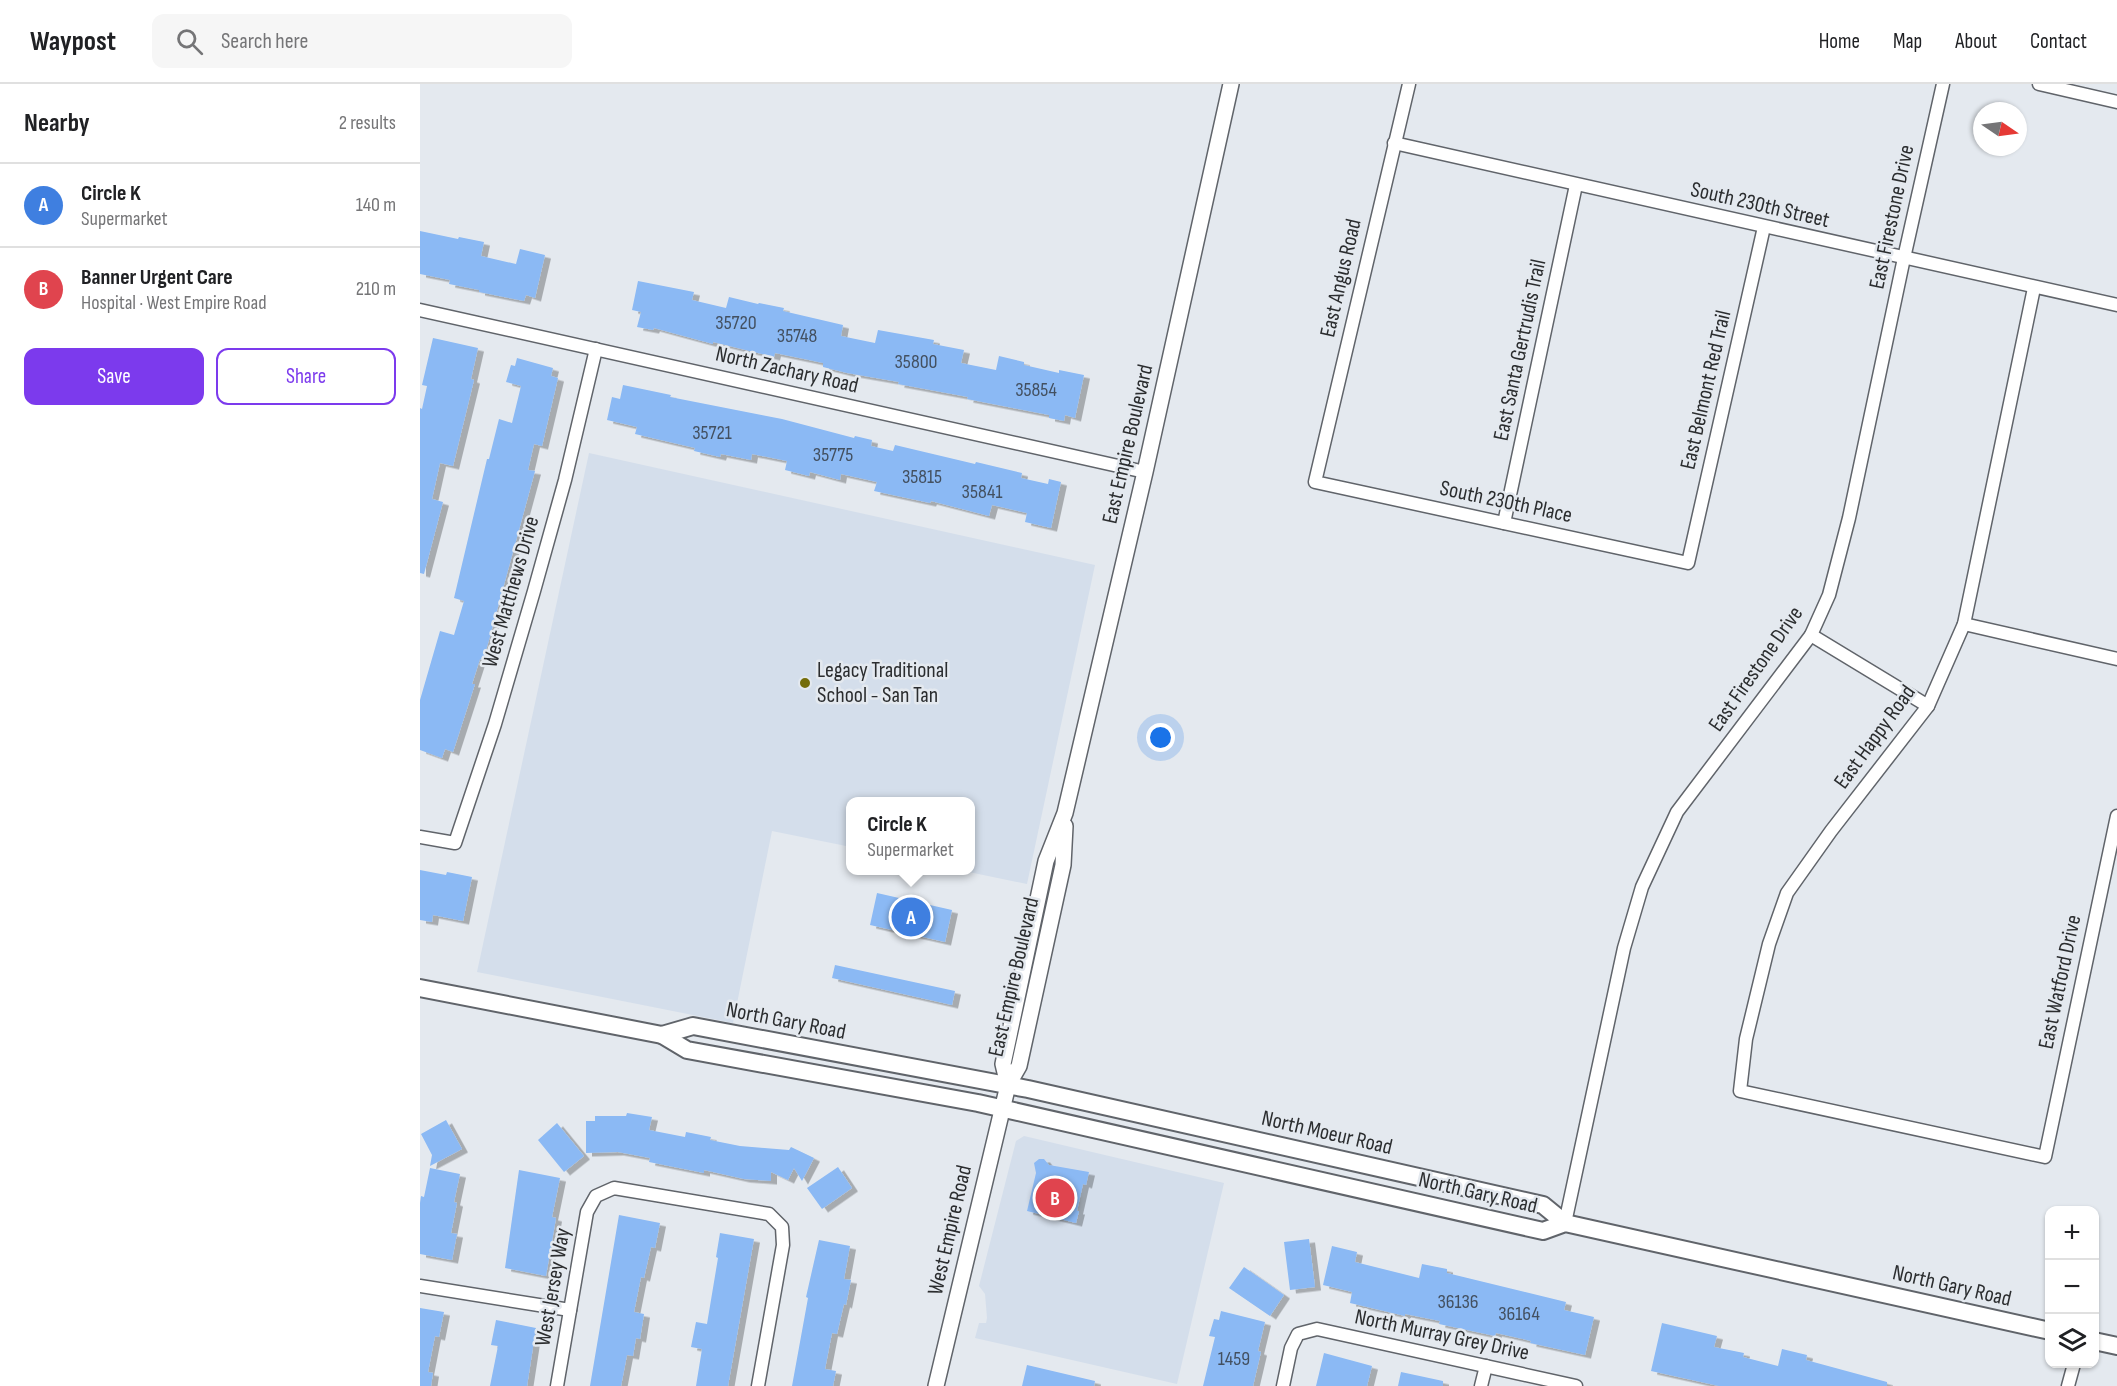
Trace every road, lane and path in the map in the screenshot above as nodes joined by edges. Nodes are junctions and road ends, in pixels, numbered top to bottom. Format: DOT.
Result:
graph roads {
  1 [pos="1231,84"];
  2 [pos="1409,84"];
  3 [pos="1943,84"];
  4 [pos="2039,84"];
  5 [pos="2091,90"];
  6 [pos="2117,102"];
  7 [pos="1394,144"];
  8 [pos="1576,185"];
  9 [pos="1764,227"];
  10 [pos="1904,258"];
  11 [pos="2034,288"];
  12 [pos="2117,305"];
  13 [pos="420,310"];
  14 [pos="596,349"];
  15 [pos="1145,472"];
  16 [pos="1316,482"];
  17 [pos="1504,523"];
  18 [pos="1688,563"];
  19 [pos="1964,624"];
  20 [pos="1811,635"];
  21 [pos="2117,659"];
  22 [pos="1928,706"];
  23 [pos="2117,816"];
  24 [pos="420,837"];
  25 [pos="420,988"];
  26 [pos="662,1035"];
  27 [pos="1008,1085"];
  28 [pos="1002,1109"];
  29 [pos="1143,1113"];
  30 [pos="2045,1157"];
  31 [pos="1565,1223"];
  32 [pos="420,1286"];
  33 [pos="570,1310"];
  34 [pos="2045,1330"];
  35 [pos="2099,1342"];
  36 [pos="2117,1346"];
  37 [pos="1486,1366"];
  38 [pos="2073,1368"];
  39 [pos="557,1386"];
  40 [pos="758,1386"];
  41 [pos="936,1386"];
  42 [pos="1283,1386"];
  43 [pos="1481,1386"];
  44 [pos="1576,1386"];
  45 [pos="2068,1386"];
  1 -- 15 [label="street, East Empire Boulevard"];
  2 -- 7 [label="street, East Angus Road"];
  3 -- 10 [label="street, East Firestone Drive"];
  4 -- 5 [label="street"];
  5 -- 6 [label="street"];
  7 -- 8 [label="street, South 230th Street"];
  7 -- 16 [label="street, East Angus Road"];
  8 -- 9 [label="street, South 230th Street"];
  8 -- 17 [label="street, East Santa Gertrudis Trail"];
  9 -- 10 [label="street, South 230th Street"];
  9 -- 18 [label="street, East Belmont Red Trail"];
  10 -- 11 [label="street, South 230th Street"];
  10 -- 20 [label="street, East Firestone Drive"];
  11 -- 12 [label="street, South 230th Street"];
  11 -- 19 [label="street, East Happy Road"];
  13 -- 14 [label="street, North Zachary Road"];
  14 -- 15 [label="street, North Zachary Road"];
  14 -- 24 [label="street, West Matthews Drive"];
  15 -- 27 [label="street, East Empire Boulevard"];
  16 -- 17 [label="street, South 230th Place"];
  17 -- 18 [label="street, South 230th Place"];
  19 -- 21 [label="street"];
  19 -- 22 [label="street, East Happy Road"];
  20 -- 22 [label="street"];
  20 -- 31 [label="street, East Firestone Drive"];
  22 -- 30 [label="street, East Happy Road"];
  23 -- 30 [label="street, East Watford Drive"];
  25 -- 26 [label="main road, North Gary Road"];
  26 -- 27 [label="main road, North Gary Road"];
  26 -- 28 [label="main road"];
  27 -- 28 [label="street, West Empire Road"];
  27 -- 29 [label="main road, North Gary Road"];
  28 -- 31 [label="main road, North Gary Road"];
  28 -- 41 [label="street, West Empire Road"];
  29 -- 31 [label="main road, North Moeur Road"];
  31 -- 34 [label="main road, North Gary Road"];
  32 -- 33 [label="street"];
  33 -- 39 [label="street, West Jersey Way"];
  33 -- 40 [label="street, West Jersey Way"];
  35 -- 36 [label="main road"];
  37 -- 42 [label="street, North Murray Grey Drive"];
  37 -- 43 [label="street"];
  37 -- 44 [label="street, North Murray Grey Drive"];
  38 -- 45 [label="street"];
}
